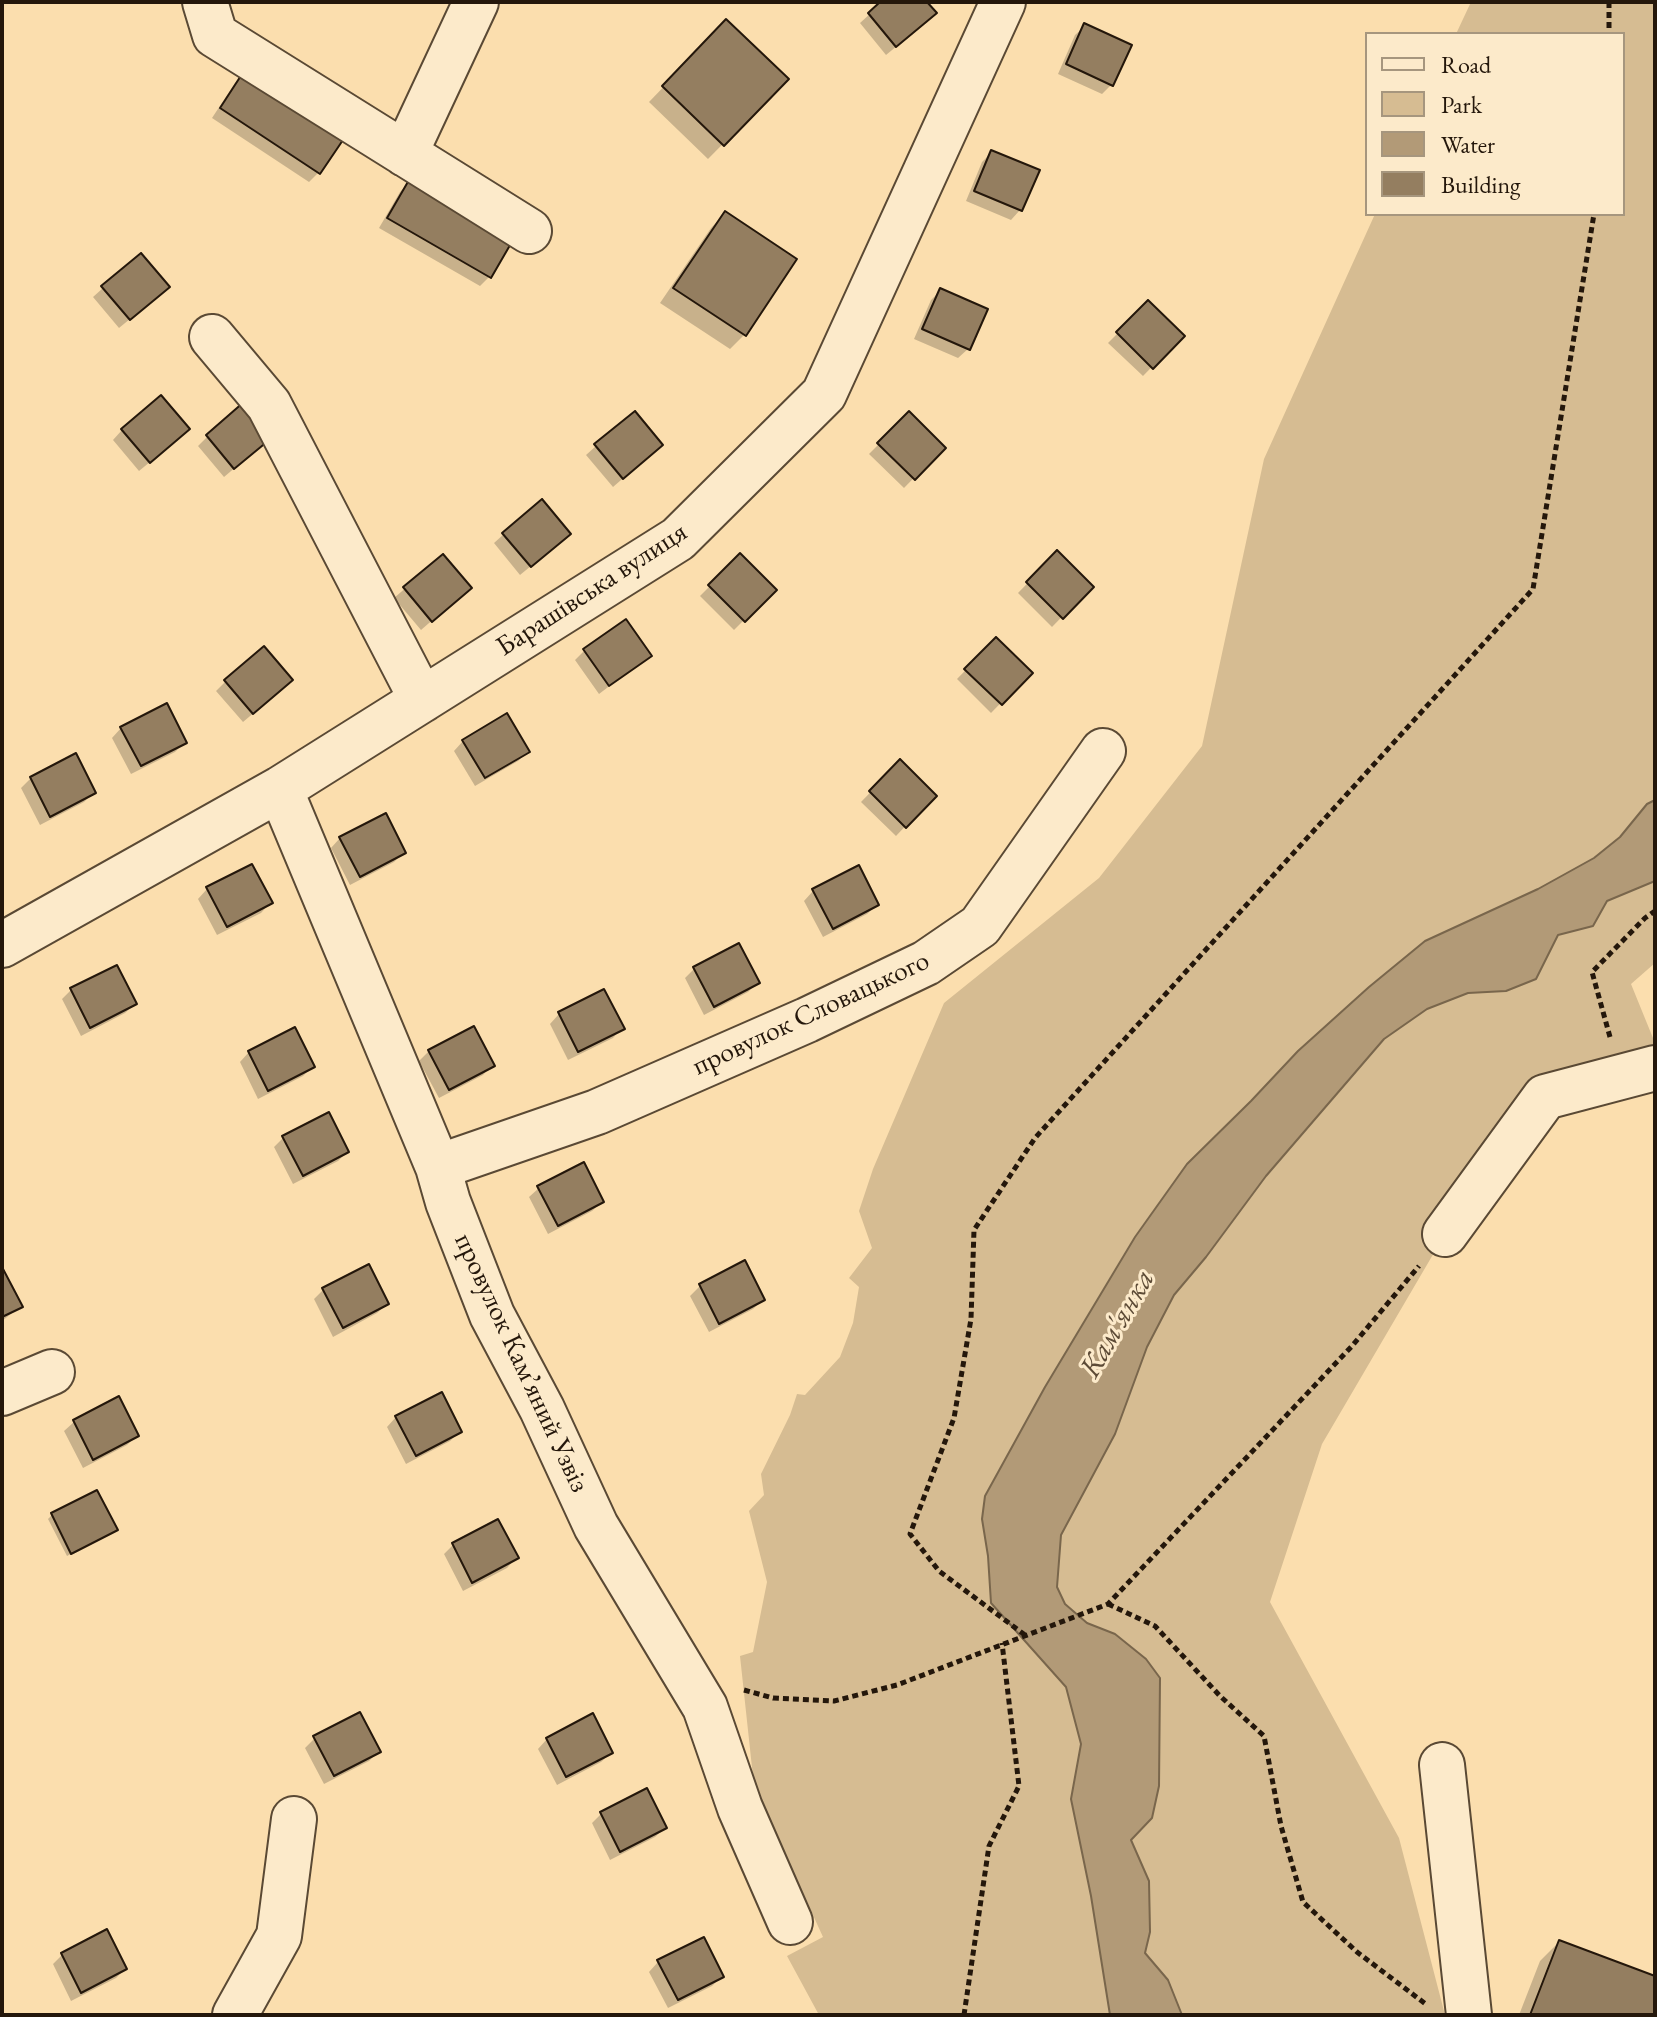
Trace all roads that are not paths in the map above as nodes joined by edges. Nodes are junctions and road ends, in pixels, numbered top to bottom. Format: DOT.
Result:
graph roads {
  1 [pos="205,2"];
  2 [pos="476,2"];
  3 [pos="1003,2"];
  4 [pos="405,154"];
  5 [pos="529,231"];
  6 [pos="212,337"];
  7 [pos="422,700"];
  8 [pos="1103,751"];
  9 [pos="280,789"];
  10 [pos="2,945"];
  11 [pos="1638,1072"];
  12 [pos="438,1167"];
  13 [pos="1445,1234"];
  14 [pos="52,1372"];
  15 [pos="2,1393"];
  16 [pos="1442,1765"];
  17 [pos="294,1819"];
  18 [pos="790,1922"];
  19 [pos="1449,2010"];
  20 [pos="235,2015"];
  1 -- 4 [label="street"];
  2 -- 4 [label="street"];
  3 -- 7 [label="street, Барашівська вулиця"];
  4 -- 5 [label="street"];
  6 -- 7 [label="street"];
  7 -- 9 [label="street, Барашівська вулиця"];
  8 -- 12 [label="street, провулок Словацького"];
  9 -- 10 [label="street, Барашівська вулиця"];
  9 -- 12 [label="street, провулок Камʼяний Узвіз"];
  11 -- 13 [label="street"];
  12 -- 18 [label="street, провулок Камʼяний Узвіз"];
  14 -- 15 [label="street"];
  16 -- 19 [label="street"];
  17 -- 20 [label="street"];
}
